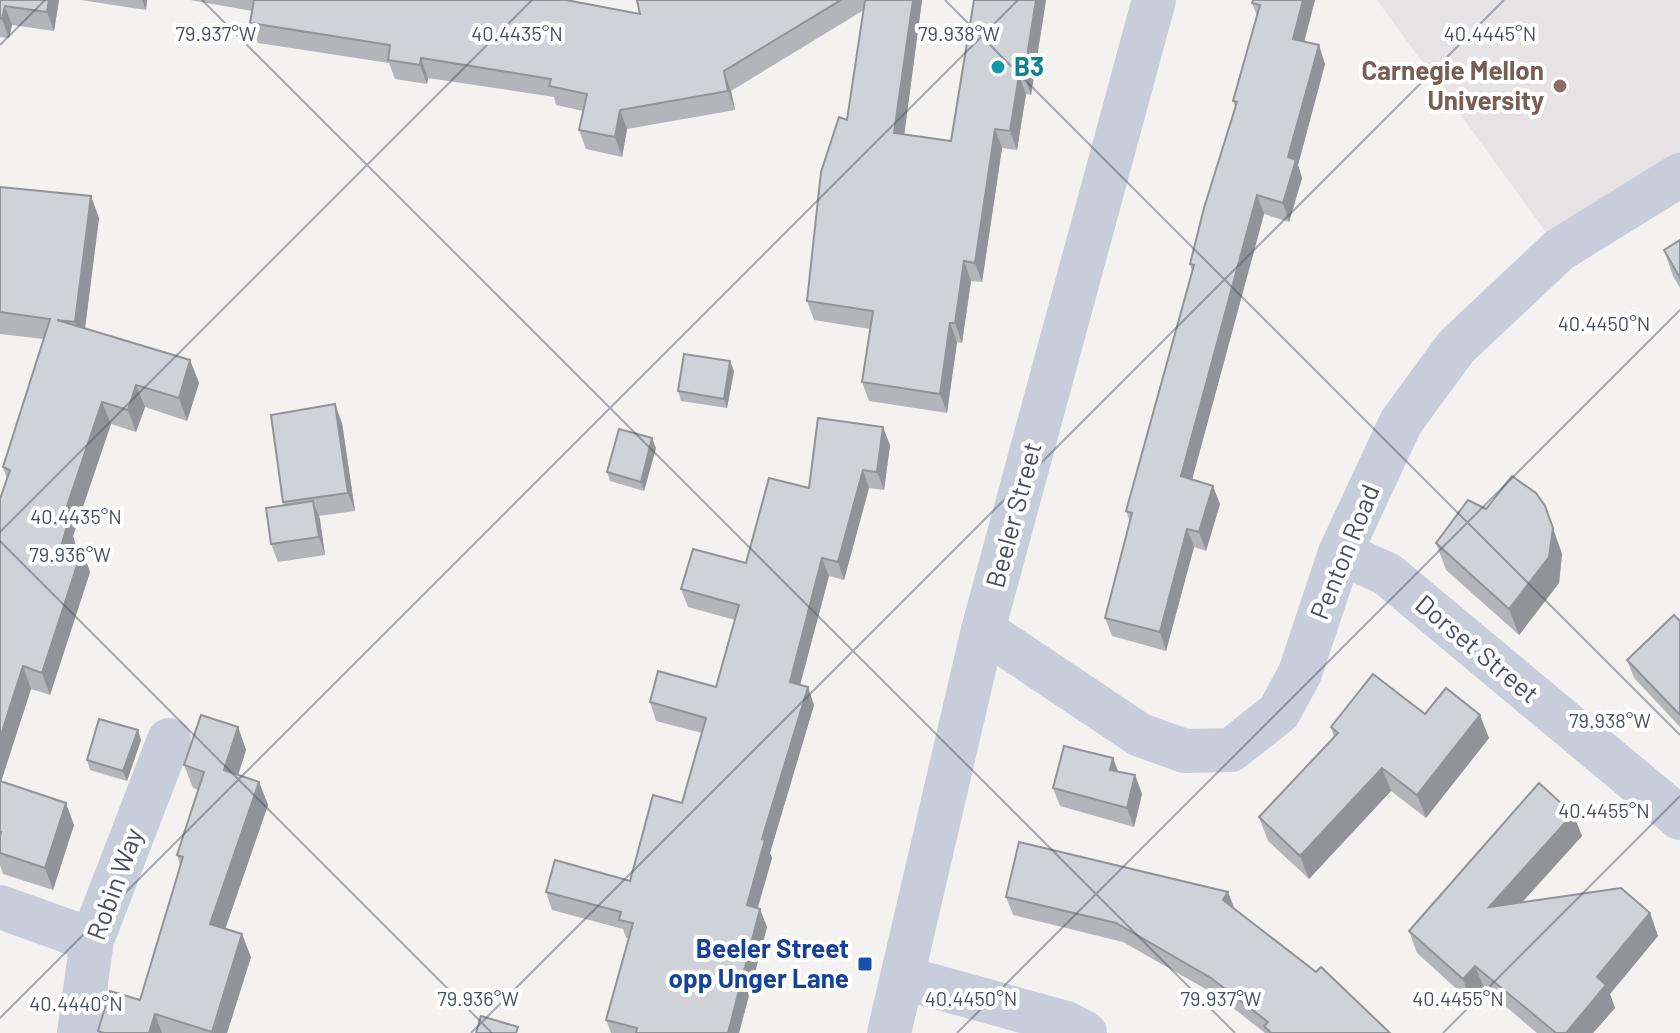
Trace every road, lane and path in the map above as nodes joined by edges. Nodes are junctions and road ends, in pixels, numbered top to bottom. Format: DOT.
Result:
graph roads {
  1 [pos="1154,0"];
  2 [pos="1680,175"];
  3 [pos="1340,553"];
  4 [pos="983,630"];
  5 [pos="169,740"];
  6 [pos="1680,818"];
  7 [pos="0,907"];
  8 [pos="92,940"];
  9 [pos="904,978"];
  10 [pos="79,1033"];
  11 [pos="889,1033"];
  12 [pos="1085,1033"];
  1 -- 4 [label="street, Beeler Street"];
  2 -- 3 [label="street, Penton Road"];
  3 -- 4 [label="street, Penton Road"];
  3 -- 6 [label="street, Dorset Street"];
  4 -- 9 [label="street, Beeler Street"];
  5 -- 8 [label="street, Robin Way"];
  7 -- 8 [label="street"];
  8 -- 10 [label="street, Robin Way"];
  9 -- 11 [label="street, Beeler Street"];
  9 -- 12 [label="street"];
}
